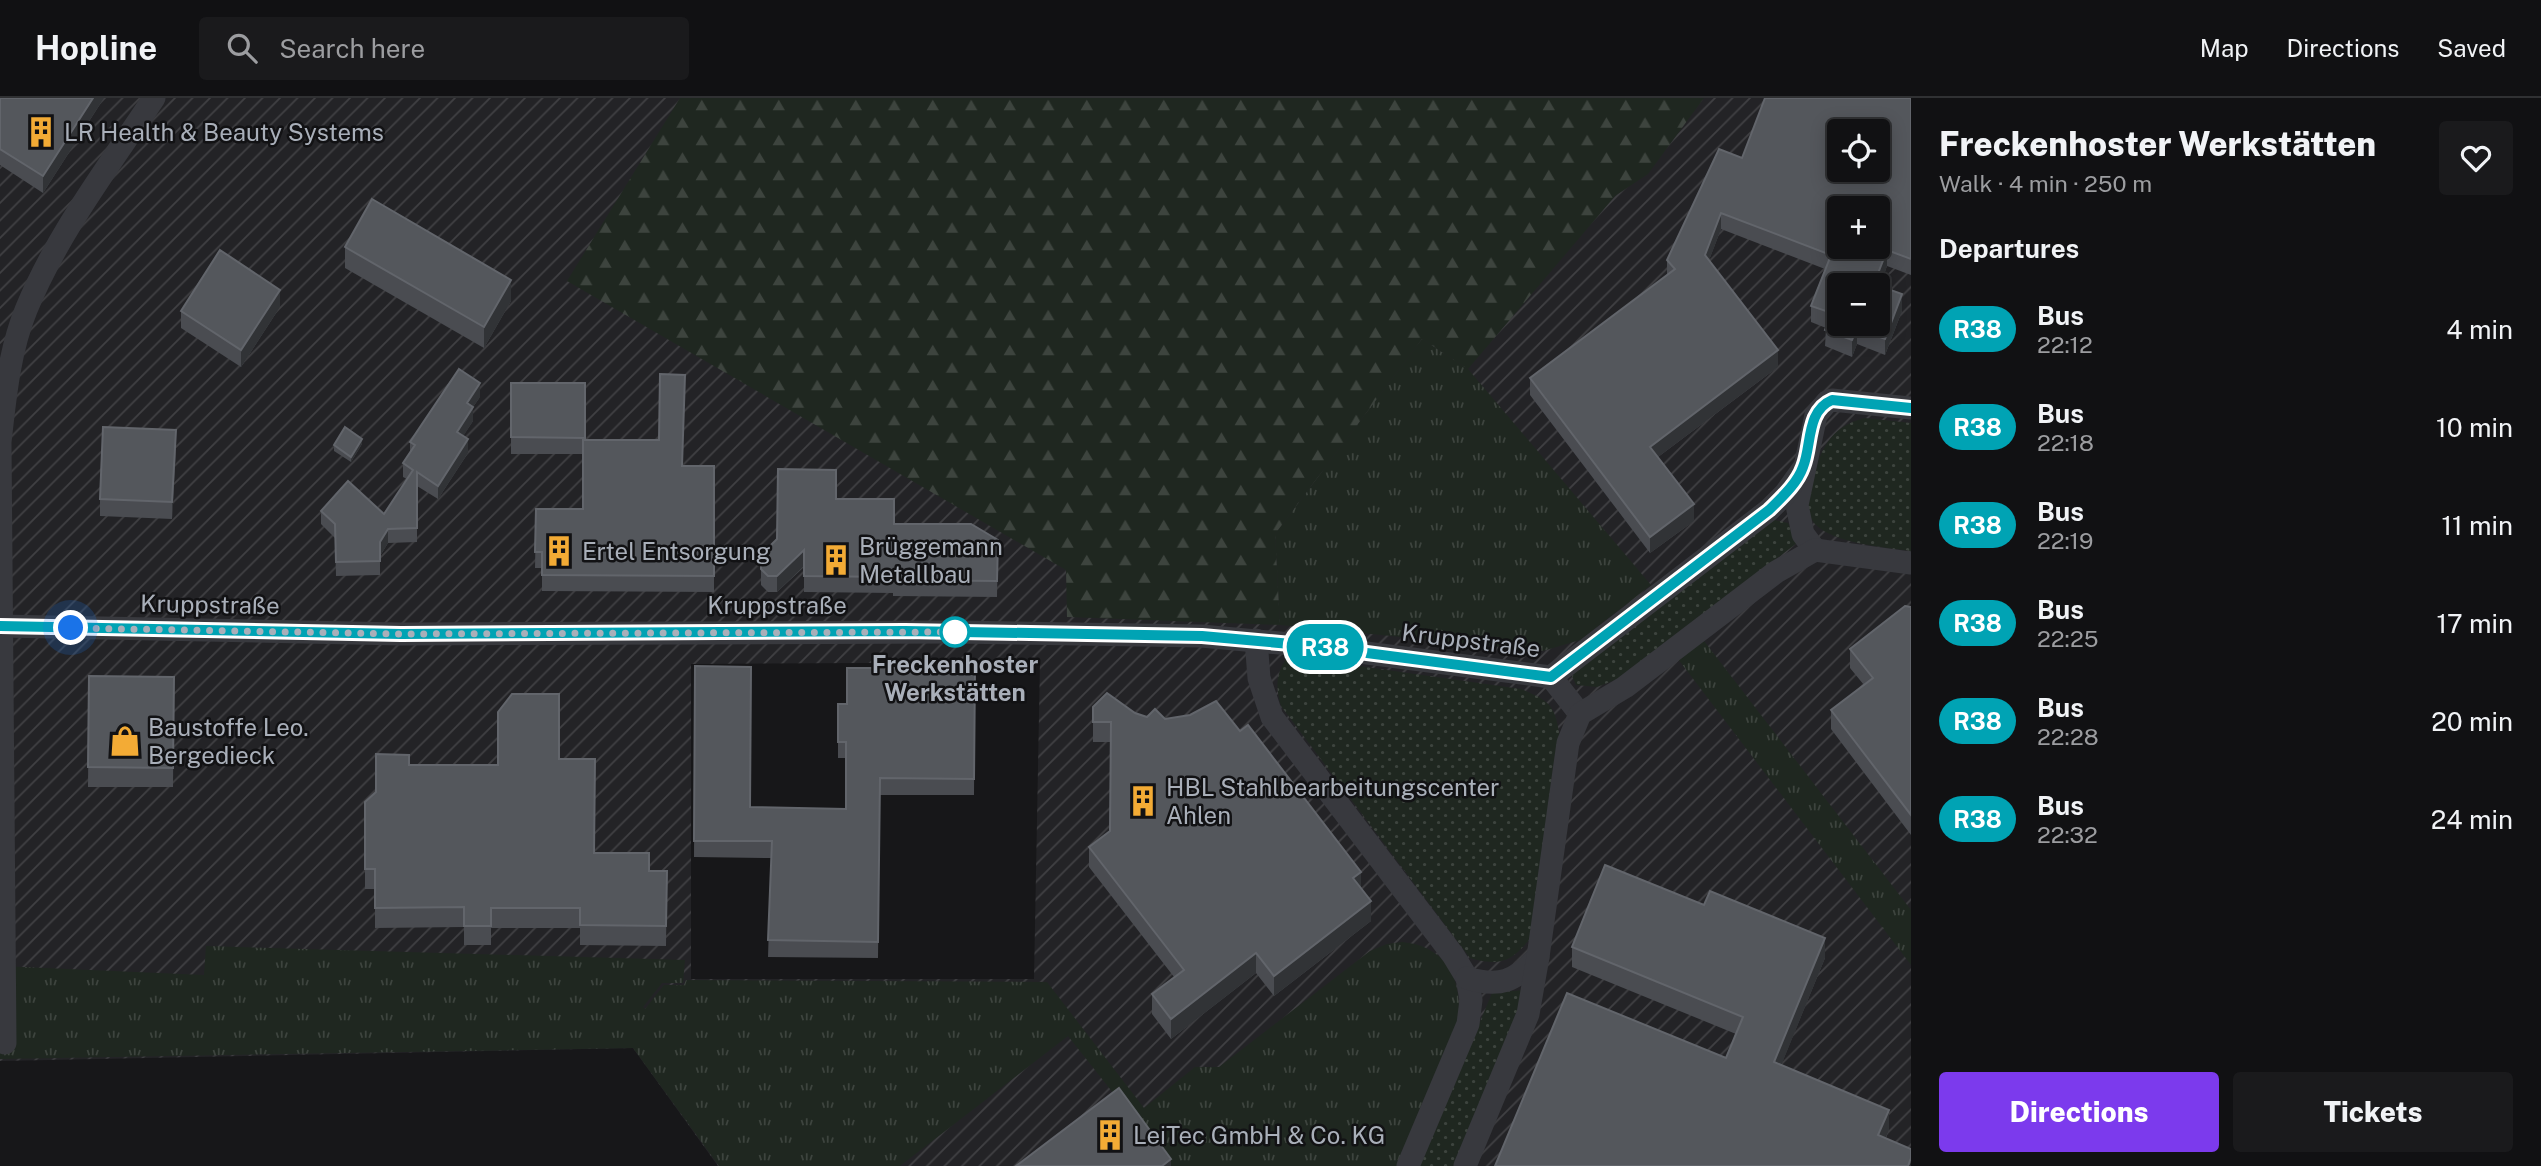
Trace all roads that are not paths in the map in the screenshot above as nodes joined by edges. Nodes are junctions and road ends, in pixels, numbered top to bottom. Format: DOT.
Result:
graph roads {
  1 [pos="154,98"];
  2 [pos="1911,408"];
  3 [pos="1803,468"];
  4 [pos="1815,550"];
  5 [pos="1911,563"];
  6 [pos="0,626"];
  7 [pos="1256,640"];
  8 [pos="1551,677"];
  9 [pos="1580,714"];
  10 [pos="1538,957"];
  11 [pos="1467,978"];
  12 [pos="5,1043"];
  13 [pos="1408,1166"];
  14 [pos="1465,1166"];
  1 -- 6 [label="street"];
  2 -- 3 [label="street, Kruppstraße"];
  3 -- 4 [label="street, Kruppstraße"];
  3 -- 8 [label="street, Kruppstraße"];
  4 -- 5 [label="street"];
  4 -- 9 [label="street"];
  6 -- 7 [label="street, Kruppstraße"];
  6 -- 12 [label="street"];
  7 -- 8 [label="street, Kruppstraße"];
  7 -- 11 [label="street"];
  8 -- 9 [label="street, Kruppstraße"];
  9 -- 10 [label="street"];
  10 -- 11 [label="street"];
  10 -- 14 [label="street"];
  11 -- 13 [label="street"];
}
